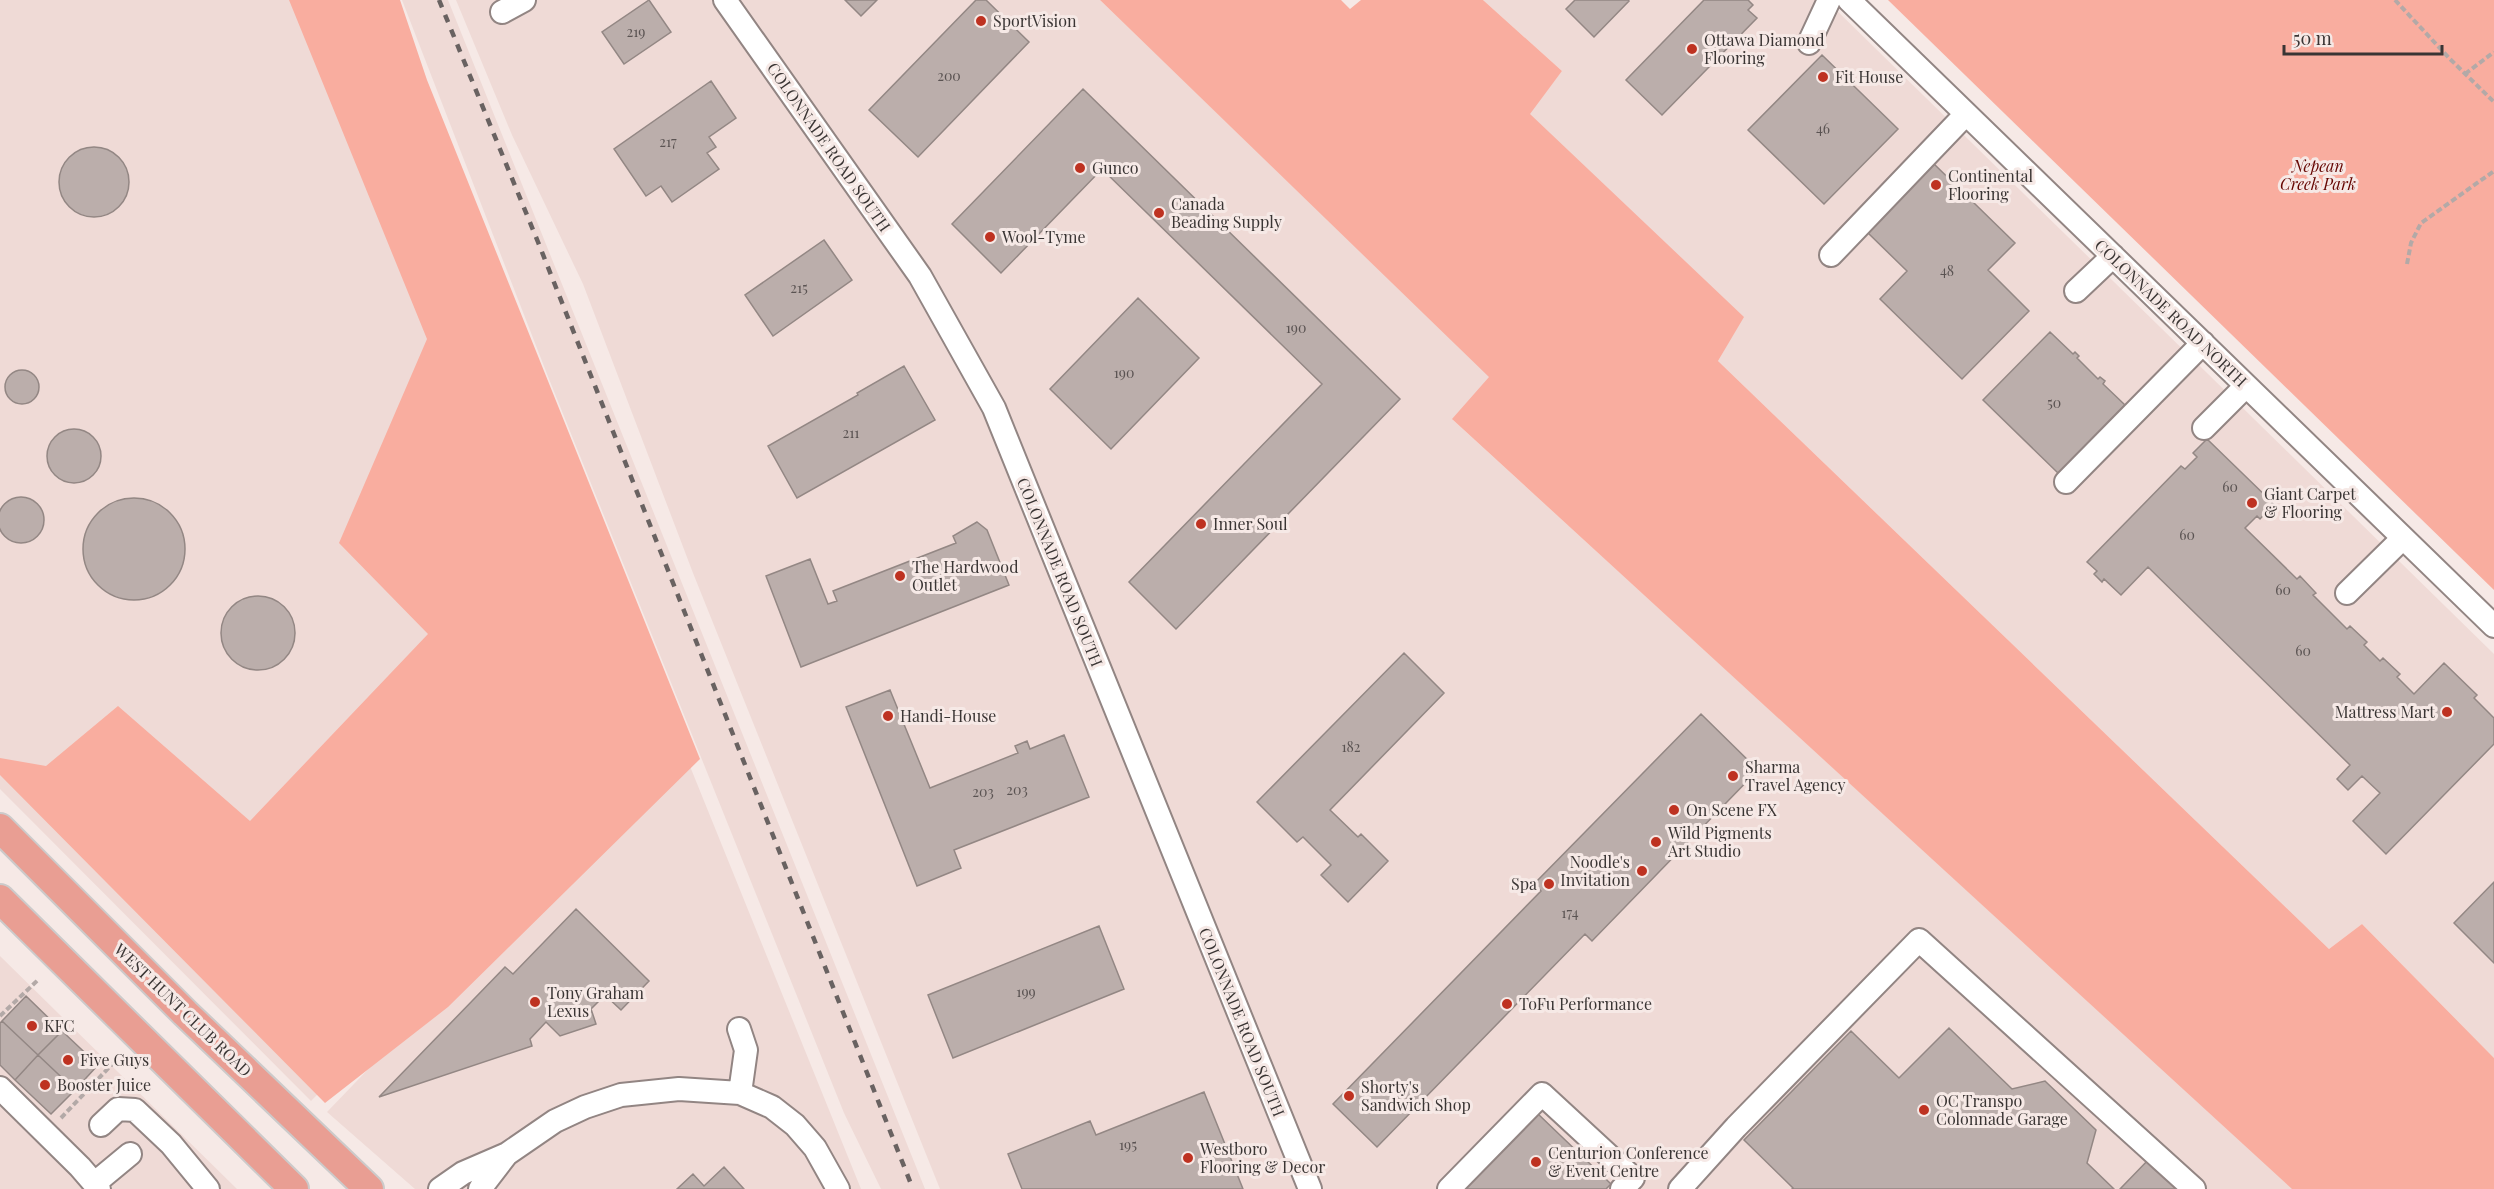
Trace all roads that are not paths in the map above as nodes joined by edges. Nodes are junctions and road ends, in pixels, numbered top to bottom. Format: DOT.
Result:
graph roads {
  1 [pos="524,0"];
  2 [pos="725,0"];
  3 [pos="1828,0"];
  4 [pos="1849,0"];
  5 [pos="502,12"];
  6 [pos="1809,43"];
  7 [pos="1966,114"];
  8 [pos="1831,255"];
  9 [pos="2113,256"];
  10 [pos="2076,291"];
  11 [pos="2203,343"];
  12 [pos="2246,386"];
  13 [pos="2204,428"];
  14 [pos="2066,482"];
  15 [pos="2403,538"];
  16 [pos="2347,593"];
  17 [pos="2494,626"];
  18 [pos="0,828"];
  19 [pos="0,899"];
  20 [pos="739,1029"];
  21 [pos="0,1088"];
  22 [pos="741,1093"];
  23 [pos="101,1125"];
  24 [pos="130,1154"];
  25 [pos="507,1154"];
  26 [pos="97,1186"];
  27 [pos="208,1189"];
  28 [pos="294,1189"];
  29 [pos="369,1189"];
  30 [pos="440,1189"];
  31 [pos="480,1189"];
  32 [pos="838,1189"];
  33 [pos="1310,1189"];
  34 [pos="1449,1189"];
  35 [pos="1622,1189"];
  36 [pos="1680,1189"];
  37 [pos="2194,1189"];
  1 -- 5 [label="street"];
  2 -- 33 [label="street, COLONNADE ROAD SOUTH"];
  3 -- 6 [label="street"];
  4 -- 7 [label="street, COLONNADE ROAD NORTH"];
  7 -- 8 [label="street"];
  7 -- 9 [label="street, COLONNADE ROAD NORTH"];
  9 -- 10 [label="street"];
  9 -- 11 [label="street, COLONNADE ROAD NORTH"];
  11 -- 12 [label="street, COLONNADE ROAD NORTH"];
  11 -- 14 [label="street"];
  12 -- 13 [label="street"];
  12 -- 15 [label="street, COLONNADE ROAD NORTH"];
  15 -- 16 [label="street"];
  15 -- 17 [label="street, COLONNADE ROAD NORTH"];
  18 -- 29 [label="main road, WEST HUNT CLUB ROAD"];
  19 -- 28 [label="main road"];
  20 -- 22 [label="street"];
  21 -- 26 [label="street"];
  22 -- 25 [label="street"];
  22 -- 32 [label="street"];
  23 -- 27 [label="street"];
  24 -- 26 [label="street"];
  25 -- 30 [label="street"];
  25 -- 31 [label="street"];
  34 -- 35 [label="street"];
  36 -- 37 [label="street"];
}
